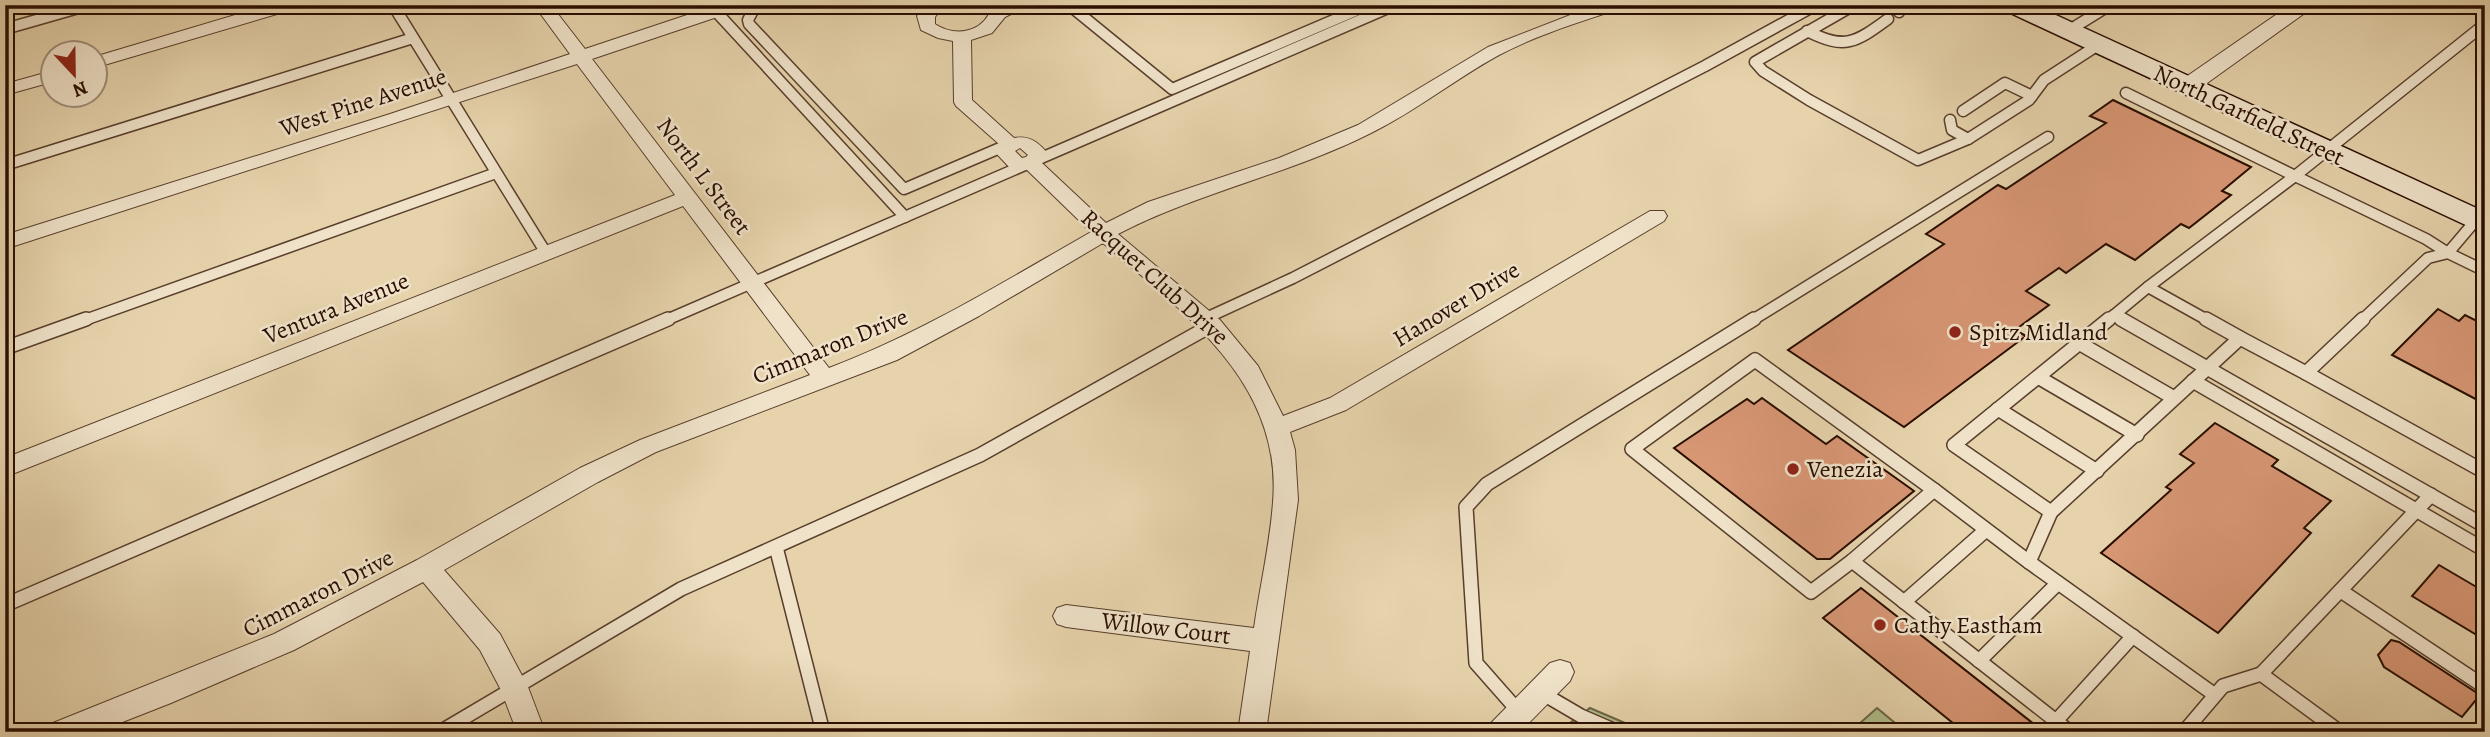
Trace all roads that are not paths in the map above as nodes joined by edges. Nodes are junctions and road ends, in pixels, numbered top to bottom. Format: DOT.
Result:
graph roads {
  1 [pos="89,5"];
  2 [pos="288,5"];
  3 [pos="393,5"];
  4 [pos="542,5"];
  5 [pos="735,5"];
  6 [pos="756,5"];
  7 [pos="1022,5"];
  8 [pos="1069,5"];
  9 [pos="1368,5"];
  10 [pos="1395,5"];
  11 [pos="1613,5"];
  12 [pos="1816,5"];
  13 [pos="1854,5"];
  14 [pos="2013,5"];
  15 [pos="2110,5"];
  16 [pos="2305,5"];
  17 [pos="932,6"];
  18 [pos="712,8"];
  19 [pos="996,10"];
  20 [pos="1888,19"];
  21 [pos="2485,24"];
  22 [pos="5,29"];
  23 [pos="1807,31"];
  24 [pos="2068,31"];
  25 [pos="961,36"];
  26 [pos="413,38"];
  27 [pos="2098,45"];
  28 [pos="581,57"];
  29 [pos="108,59"];
  30 [pos="38,80"];
  31 [pos="2188,86"];
  32 [pos="5,90"];
  33 [pos="2126,93"];
  34 [pos="2032,96"];
  35 [pos="451,100"];
  36 [pos="1963,111"];
  37 [pos="1950,120"];
  38 [pos="2048,137"];
  39 [pos="1968,139"];
  40 [pos="1010,144"];
  41 [pos="2326,151"];
  42 [pos="1031,163"];
  43 [pos="5,165"];
  44 [pos="496,173"];
  45 [pos="2295,176"];
  46 [pos="687,197"];
  47 [pos="1657,215"];
  48 [pos="905,217"];
  49 [pos="2482,219"];
  50 [pos="1104,233"];
  51 [pos="5,242"];
  52 [pos="546,253"];
  53 [pos="2448,253"];
  54 [pos="2485,271"];
  55 [pos="751,282"];
  56 [pos="2148,287"];
  57 [pos="2114,315"];
  58 [pos="1208,322"];
  59 [pos="2240,338"];
  60 [pos="2079,343"];
  61 [pos="5,348"];
  62 [pos="2208,366"];
  63 [pos="2306,373"];
  64 [pos="2038,377"];
  65 [pos="825,379"];
  66 [pos="2193,381"];
  67 [pos="2174,398"];
  68 [pos="1998,409"];
  69 [pos="1278,428"];
  70 [pos="2137,435"];
  71 [pos="5,468"];
  72 [pos="2097,471"];
  73 [pos="2485,472"];
  74 [pos="1934,490"];
  75 [pos="2431,495"];
  76 [pos="2417,511"];
  77 [pos="2051,512"];
  78 [pos="2485,526"];
  79 [pos="1986,530"];
  80 [pos="776,547"];
  81 [pos="2485,550"];
  82 [pos="1852,561"];
  83 [pos="2029,562"];
  84 [pos="426,568"];
  85 [pos="2058,583"];
  86 [pos="2341,592"];
  87 [pos="1904,602"];
  88 [pos="5,605"];
  89 [pos="1066,616"];
  90 [pos="2133,636"];
  91 [pos="1267,640"];
  92 [pos="1979,661"];
  93 [pos="1559,672"];
  94 [pos="2261,674"];
  95 [pos="514,687"];
  96 [pos="2485,687"];
  97 [pos="1540,692"];
  98 [pos="2215,695"];
  99 [pos="2056,721"];
  100 [pos="1511,722"];
  101 [pos="2485,724"];
  102 [pos="63,732"];
  103 [pos="440,732"];
  104 [pos="531,732"];
  105 [pos="823,732"];
  106 [pos="1252,732"];
  107 [pos="1618,732"];
  108 [pos="2070,732"];
  109 [pos="2184,732"];
  110 [pos="2340,732"];
  111 [pos="2478,732"];
  1 -- 22 [label="lane"];
  2 -- 29 [label="street"];
  3 -- 26 [label="lane"];
  4 -- 28 [label="street, North L Street"];
  5 -- 18 [label="street, West Pine Avenue"];
  6 -- 40 [label="lane"];
  7 -- 19 [label="street"];
  8 -- 9 [label="lane"];
  10 -- 42 [label="lane"];
  11 -- 50 [label="street, Cimmaron Drive"];
  12 -- 58 [label="lane"];
  13 -- 23 [label="lane"];
  14 -- 24 [label="main road, North Garfield Street"];
  15 -- 24 [label="lane"];
  16 -- 31 [label="street"];
  17 -- 25 [label="street"];
  18 -- 28 [label="street, West Pine Avenue"];
  18 -- 48 [label="lane"];
  19 -- 25 [label="street"];
  20 -- 23 [label="lane"];
  21 -- 41 [label="lane"];
  23 -- 39 [label="lane"];
  24 -- 27 [label="main road, North Garfield Street"];
  25 -- 40 [label="street, Racquet Club Drive"];
  26 -- 35 [label="lane"];
  26 -- 43 [label="lane"];
  27 -- 31 [label="main road, North Garfield Street"];
  27 -- 34 [label="lane"];
  28 -- 35 [label="street, West Pine Avenue"];
  28 -- 46 [label="street, North L Street"];
  30 -- 32 [label="street"];
  31 -- 41 [label="main road, North Garfield Street"];
  33 -- 45 [label="lane"];
  34 -- 36 [label="lane"];
  34 -- 39 [label="lane"];
  35 -- 44 [label="lane"];
  35 -- 51 [label="street, West Pine Avenue"];
  37 -- 39 [label="lane"];
  38 -- 100 [label="lane"];
  40 -- 42 [label="street, Racquet Club Drive"];
  41 -- 45 [label="lane"];
  41 -- 49 [label="main road, North Garfield Street"];
  42 -- 48 [label="lane"];
  42 -- 50 [label="street, Racquet Club Drive"];
  44 -- 52 [label="lane"];
  44 -- 61 [label="lane"];
  45 -- 53 [label="lane"];
  45 -- 56 [label="lane"];
  46 -- 52 [label="street, Ventura Avenue"];
  46 -- 55 [label="street, North L Street"];
  47 -- 69 [label="street, Hanover Drive"];
  48 -- 55 [label="lane"];
  49 -- 53 [label="lane"];
  50 -- 58 [label="street, Racquet Club Drive"];
  50 -- 65 [label="street, Cimmaron Drive"];
  52 -- 71 [label="street, Ventura Avenue"];
  53 -- 54 [label="lane"];
  53 -- 63 [label="lane"];
  55 -- 65 [label="street, North L Street"];
  55 -- 88 [label="lane"];
  56 -- 57 [label="lane"];
  56 -- 59 [label="lane"];
  57 -- 60 [label="lane"];
  57 -- 62 [label="lane"];
  58 -- 69 [label="street, Racquet Club Drive"];
  58 -- 80 [label="lane"];
  59 -- 62 [label="lane"];
  59 -- 63 [label="lane"];
  60 -- 64 [label="lane"];
  60 -- 67 [label="lane"];
  62 -- 66 [label="lane"];
  62 -- 75 [label="lane"];
  63 -- 73 [label="lane"];
  64 -- 68 [label="lane"];
  64 -- 70 [label="lane"];
  65 -- 84 [label="street, Cimmaron Drive"];
  66 -- 67 [label="lane"];
  66 -- 76 [label="lane"];
  67 -- 70 [label="lane"];
  68 -- 72 [label="lane"];
  68 -- 77 [label="lane"];
  69 -- 91 [label="street, Racquet Club Drive"];
  70 -- 72 [label="lane"];
  72 -- 77 [label="lane"];
  74 -- 79 [label="lane"];
  74 -- 82 [label="lane"];
  74 -- 82 [label="lane"];
  75 -- 76 [label="lane"];
  75 -- 78 [label="lane"];
  76 -- 81 [label="lane"];
  76 -- 86 [label="lane"];
  77 -- 83 [label="lane"];
  79 -- 83 [label="lane"];
  79 -- 87 [label="lane"];
  80 -- 95 [label="lane"];
  80 -- 105 [label="lane"];
  82 -- 87 [label="lane"];
  83 -- 85 [label="lane"];
  84 -- 95 [label="street"];
  84 -- 102 [label="street, Cimmaron Drive"];
  85 -- 90 [label="lane"];
  85 -- 92 [label="lane"];
  86 -- 94 [label="lane"];
  86 -- 96 [label="lane"];
  87 -- 92 [label="lane"];
  89 -- 91 [label="street, Willow Court"];
  90 -- 98 [label="lane"];
  90 -- 99 [label="lane"];
  91 -- 106 [label="street, Racquet Club Drive"];
  92 -- 99 [label="lane"];
  93 -- 97 [label="street"];
  94 -- 98 [label="lane"];
  94 -- 110 [label="lane"];
  95 -- 103 [label="lane"];
  95 -- 104 [label="street"];
  97 -- 100 [label="street"];
  97 -- 107 [label="lane"];
  98 -- 109 [label="lane"];
  99 -- 108 [label="lane"];
  101 -- 111 [label="lane"];
}
